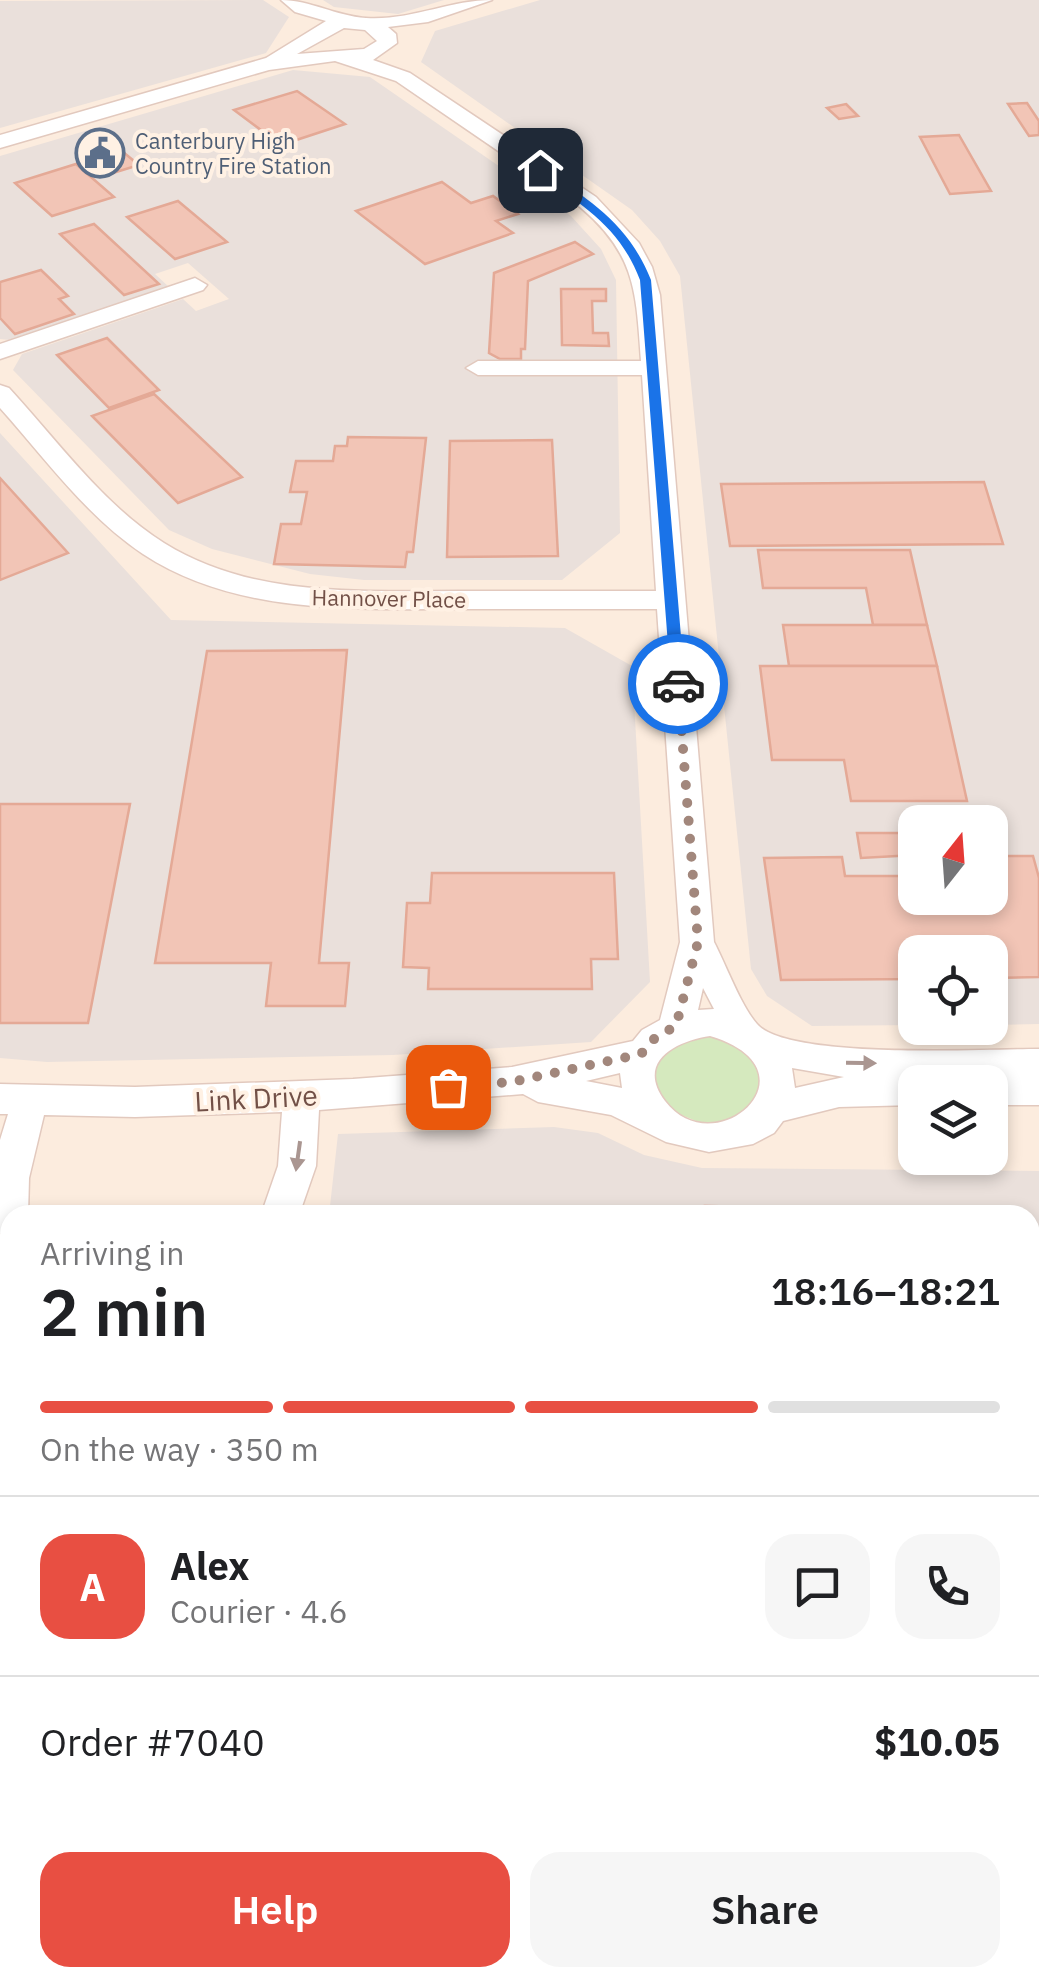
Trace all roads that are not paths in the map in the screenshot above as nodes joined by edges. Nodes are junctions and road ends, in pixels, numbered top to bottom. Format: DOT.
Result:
graph roads {
  1 [pos="483,0"];
  2 [pos="296,4"];
  3 [pos="421,18"];
  4 [pos="357,23"];
  5 [pos="310,37"];
  6 [pos="386,43"];
  7 [pos="339,57"];
  8 [pos="266,64"];
  9 [pos="403,77"];
  10 [pos="0,142"];
  11 [pos="195,286"];
  12 [pos="0,352"];
  13 [pos="478,365"];
  14 [pos="654,368"];
  15 [pos="0,393"];
  16 [pos="672,600"];
  17 [pos="698,942"];
  18 [pos="676,1026"];
  19 [pos="754,1040"];
  20 [pos="641,1054"];
  21 [pos="1039,1063"];
  22 [pos="512,1082"];
  23 [pos="898,1090"];
  24 [pos="1008,1090"];
  25 [pos="1039,1090"];
  26 [pos="302,1094"];
  27 [pos="15,1100"];
  28 [pos="772,1108"];
  29 [pos="661,1121"];
  30 [pos="7,1205"];
  31 [pos="284,1205"];
  1 -- 3 [label="street"];
  2 -- 4 [label="street"];
  2 -- 5 [label="street"];
  3 -- 4 [label="street"];
  3 -- 6 [label="street"];
  4 -- 5 [label="street"];
  4 -- 6 [label="street"];
  5 -- 7 [label="street"];
  5 -- 8 [label="street"];
  6 -- 7 [label="street"];
  6 -- 9 [label="street"];
  7 -- 8 [label="street"];
  7 -- 9 [label="street"];
  8 -- 10 [label="street"];
  9 -- 14 [label="street"];
  11 -- 12 [label="street"];
  13 -- 14 [label="street"];
  14 -- 16 [label="street"];
  15 -- 16 [label="street, Hannover Place"];
  16 -- 17 [label="street"];
  17 -- 18 [label="street"];
  17 -- 19 [label="street"];
  18 -- 19 [label="street"];
  18 -- 20 [label="street"];
  19 -- 21 [label="street, one-way"];
  19 -- 28 [label="street"];
  20 -- 22 [label="street, Link Drive"];
  20 -- 29 [label="street"];
  22 -- 26 [label="street, Link Drive"];
  22 -- 29 [label="street, Link Drive"];
  23 -- 28 [label="street"];
  24 -- 25 [label="street"];
  26 -- 27 [label="street, Link Drive"];
  26 -- 31 [label="street, one-way"];
  27 -- 30 [label="street"];
  28 -- 29 [label="street"];
}
